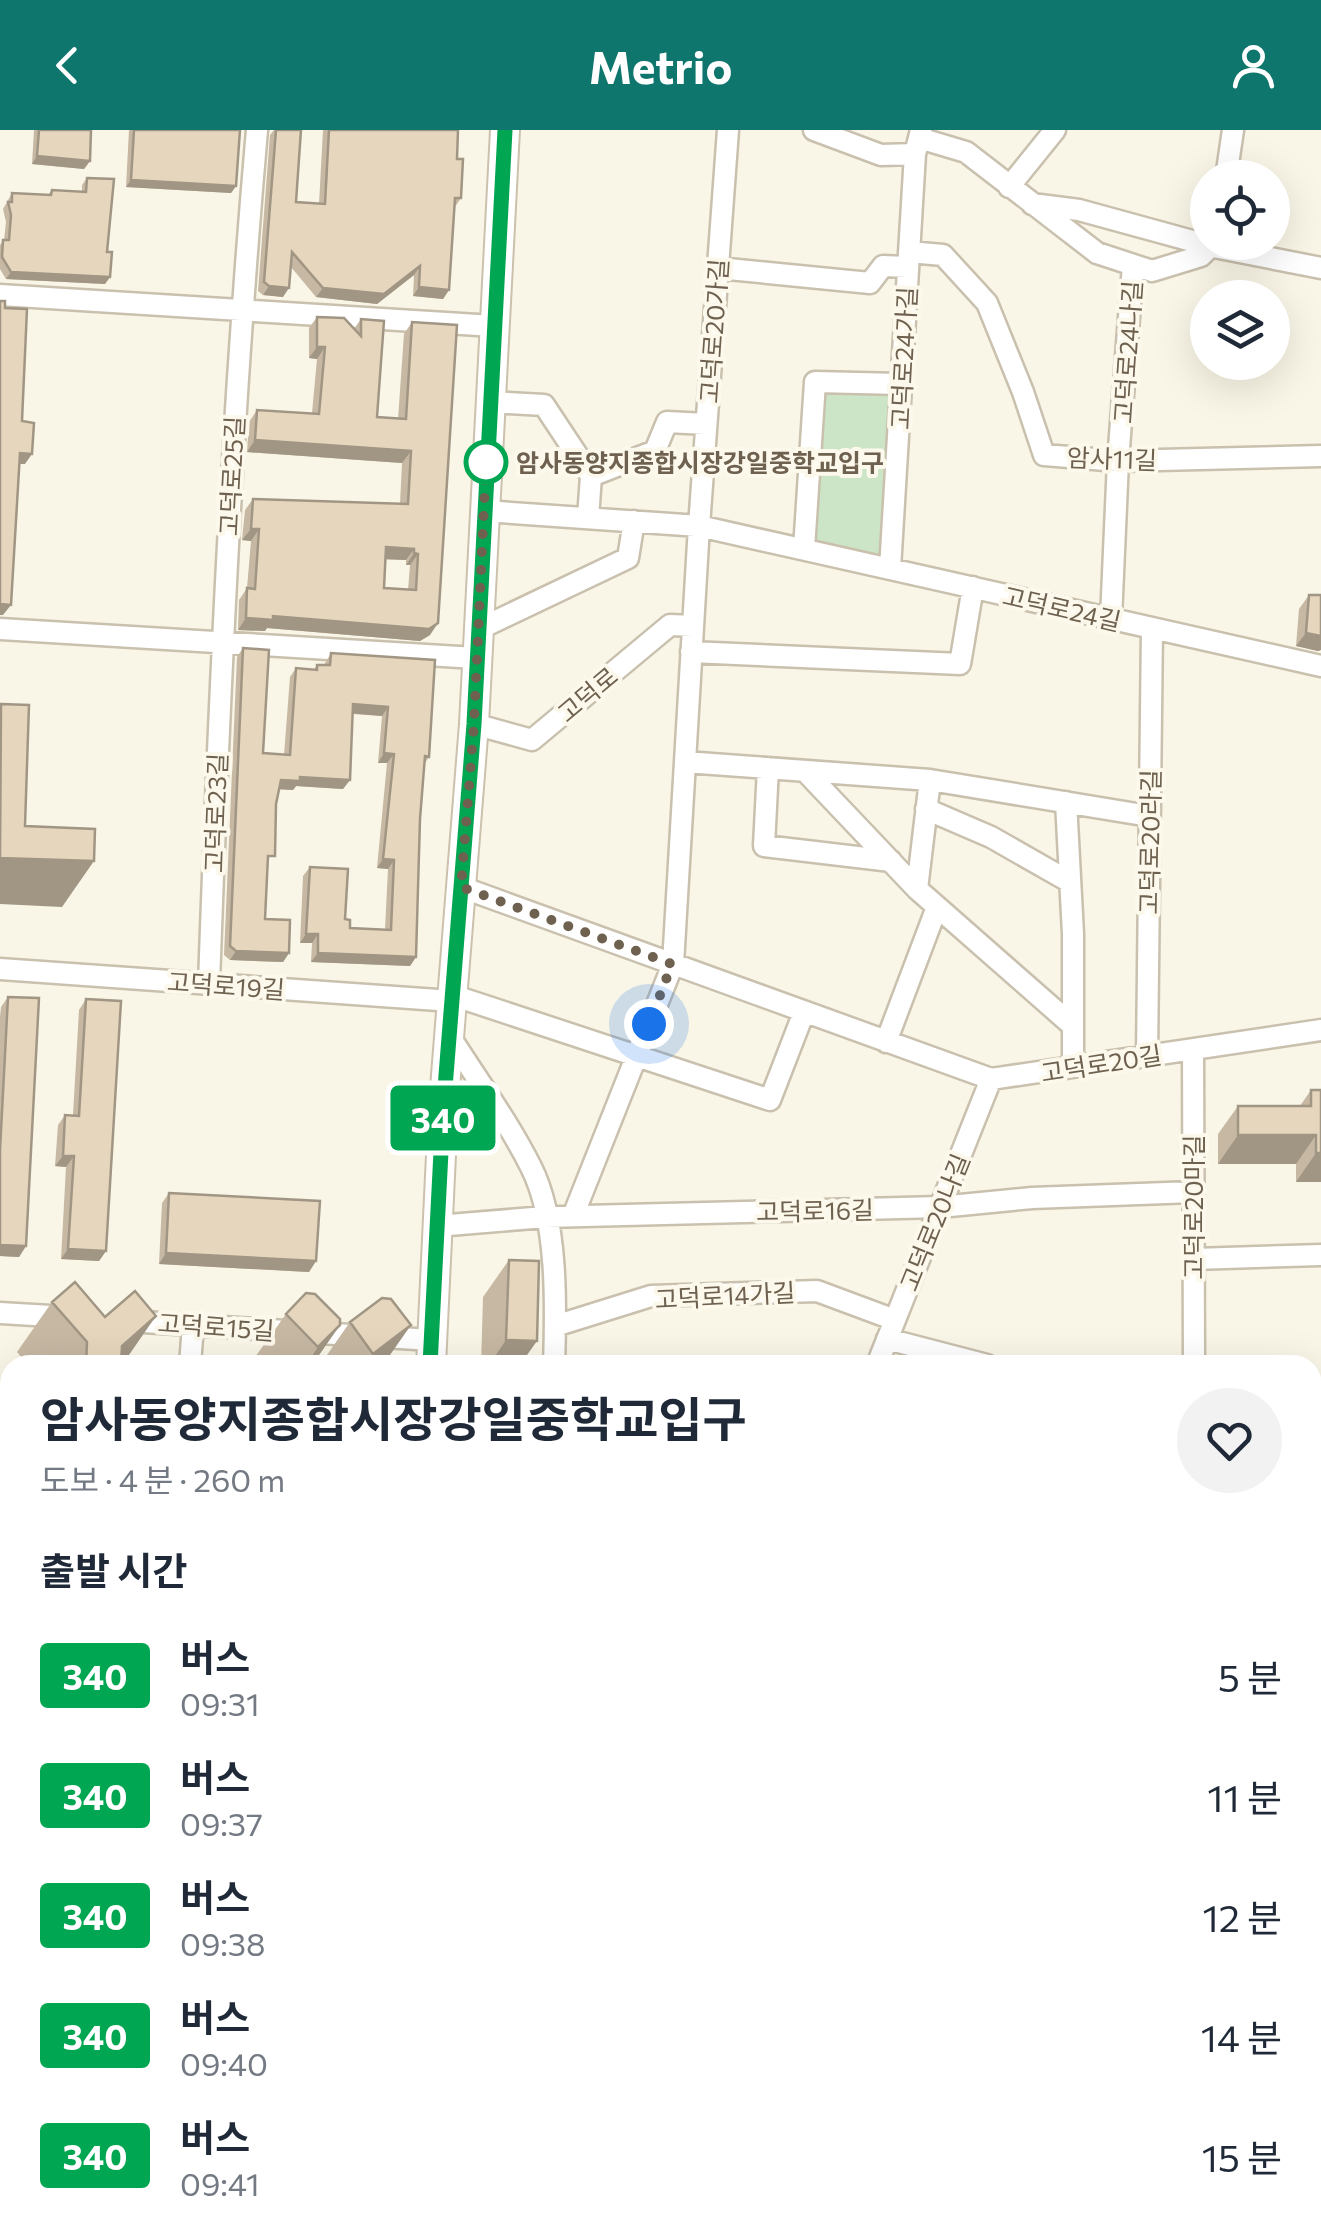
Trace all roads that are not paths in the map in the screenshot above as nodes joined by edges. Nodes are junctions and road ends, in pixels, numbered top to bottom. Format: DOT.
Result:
graph roads {
  1 [pos="257,130"];
  2 [pos="505,130"];
  3 [pos="728,130"];
  4 [pos="814,130"];
  5 [pos="1055,130"];
  6 [pos="1233,130"];
  7 [pos="919,140"];
  8 [pos="1229,160"];
  9 [pos="1010,187"];
  10 [pos="1030,204"];
  11 [pos="1190,238"];
  12 [pos="909,260"];
  13 [pos="1190,260"];
  14 [pos="1285,260"];
  15 [pos="1134,264"];
  16 [pos="718,268"];
  17 [pos="1321,268"];
  18 [pos="0,296"];
  19 [pos="241,310"];
  20 [pos="494,326"];
  21 [pos="902,384"];
  22 [pos="490,402"];
  23 [pos="706,424"];
  24 [pos="1321,456"];
  25 [pos="1118,461"];
  26 [pos="590,476"];
  27 [pos="484,512"];
  28 [pos="588,518"];
  29 [pos="634,521"];
  30 [pos="699,526"];
  31 [pos="804,549"];
  32 [pos="890,569"];
  33 [pos="973,588"];
  34 [pos="1110,618"];
  35 [pos="693,626"];
  36 [pos="1152,628"];
  37 [pos="0,629"];
  38 [pos="221,642"];
  39 [pos="477,644"];
  40 [pos="691,652"];
  41 [pos="1321,666"];
  42 [pos="474,724"];
  43 [pos="685,762"];
  44 [pos="768,768"];
  45 [pos="805,771"];
  46 [pos="930,780"];
  47 [pos="1066,802"];
  48 [pos="926,809"];
  49 [pos="1150,816"];
  50 [pos="891,861"];
  51 [pos="1070,882"];
  52 [pos="461,887"];
  53 [pos="917,889"];
  54 [pos="937,907"];
  55 [pos="672,964"];
  56 [pos="0,969"];
  57 [pos="208,984"];
  58 [pos="452,998"];
  59 [pos="804,1012"];
  60 [pos="1073,1026"];
  61 [pos="1321,1030"];
  62 [pos="449,1035"];
  63 [pos="886,1042"];
  64 [pos="1193,1049"];
  65 [pos="637,1055"];
  66 [pos="1147,1056"];
  67 [pos="1073,1067"];
  68 [pos="991,1079"];
  69 [pos="1193,1192"];
  70 [pos="940,1207"];
  71 [pos="573,1216"];
  72 [pos="545,1217"];
  73 [pos="438,1226"];
  74 [pos="1321,1255"];
  75 [pos="1194,1258"];
  76 [pos="0,1313"];
  77 [pos="193,1325"];
  78 [pos="555,1326"];
  79 [pos="891,1330"];
  80 [pos="431,1352"];
  81 [pos="191,1355"];
  82 [pos="554,1355"];
  83 [pos="880,1355"];
  84 [pos="960,1355"];
  85 [pos="1194,1355"];
  1 -- 19 [label="street, 고덕로25길"];
  2 -- 20 [label="main road"];
  3 -- 16 [label="street, 고덕로20가길"];
  4 -- 7 [label="street"];
  5 -- 9 [label="street"];
  6 -- 8 [label="street"];
  7 -- 9 [label="street"];
  7 -- 12 [label="street, 고덕로24가길"];
  9 -- 10 [label="street"];
  10 -- 11 [label="street"];
  10 -- 15 [label="street"];
  12 -- 16 [label="street, 고덕로24가길"];
  12 -- 21 [label="street, 고덕로24가길"];
  12 -- 25 [label="street, 암사11길"];
  13 -- 15 [label="street"];
  14 -- 17 [label="street"];
  15 -- 25 [label="street, 고덕로24나길"];
  16 -- 23 [label="street, 고덕로20가길"];
  18 -- 19 [label="street"];
  19 -- 20 [label="street"];
  19 -- 38 [label="street, 고덕로25길"];
  20 -- 22 [label="main road"];
  21 -- 31 [label="street"];
  21 -- 32 [label="street, 고덕로24가길"];
  22 -- 26 [label="street"];
  22 -- 27 [label="main road"];
  23 -- 26 [label="street"];
  23 -- 30 [label="street, 고덕로20가길"];
  24 -- 25 [label="street, 암사11길"];
  25 -- 34 [label="street, 고덕로24나길"];
  26 -- 28 [label="street"];
  27 -- 28 [label="street, 고덕로24길"];
  27 -- 39 [label="main road"];
  28 -- 29 [label="street, 고덕로24길"];
  29 -- 30 [label="street, 고덕로24길"];
  29 -- 39 [label="street"];
  30 -- 31 [label="street, 고덕로24길"];
  30 -- 35 [label="street, 고덕로20가길"];
  31 -- 32 [label="street, 고덕로24길"];
  32 -- 33 [label="street, 고덕로24길"];
  33 -- 34 [label="street, 고덕로24길"];
  33 -- 40 [label="street"];
  34 -- 36 [label="street, 고덕로24길"];
  35 -- 40 [label="street, 고덕로20가길"];
  35 -- 42 [label="street, 고덕로"];
  36 -- 41 [label="street, 고덕로24길"];
  36 -- 49 [label="street, 고덕로20라길"];
  37 -- 38 [label="street"];
  38 -- 39 [label="street"];
  38 -- 57 [label="street, 고덕로23길"];
  39 -- 42 [label="main road"];
  40 -- 43 [label="street, 고덕로20가길"];
  42 -- 52 [label="main road"];
  43 -- 44 [label="street"];
  43 -- 55 [label="street, 고덕로20가길"];
  44 -- 45 [label="street"];
  44 -- 50 [label="street"];
  45 -- 46 [label="street"];
  45 -- 50 [label="street"];
  46 -- 47 [label="street"];
  46 -- 48 [label="street"];
  47 -- 49 [label="street"];
  47 -- 51 [label="street"];
  48 -- 51 [label="street"];
  48 -- 53 [label="street"];
  49 -- 66 [label="street, 고덕로20라길"];
  50 -- 53 [label="street"];
  51 -- 60 [label="street"];
  52 -- 55 [label="street, 고덕로20길"];
  52 -- 58 [label="main road"];
  53 -- 54 [label="street"];
  54 -- 60 [label="street"];
  54 -- 63 [label="street"];
  55 -- 59 [label="street, 고덕로20길"];
  55 -- 65 [label="street"];
  56 -- 57 [label="street, 고덕로19길"];
  57 -- 58 [label="street, 고덕로19길"];
  58 -- 62 [label="main road"];
  58 -- 65 [label="street, 고덕로19길"];
  59 -- 63 [label="street, 고덕로20길"];
  59 -- 65 [label="street, 고덕로19길"];
  60 -- 67 [label="street"];
  61 -- 64 [label="street, 고덕로20길"];
  62 -- 72 [label="street"];
  62 -- 73 [label="main road"];
  63 -- 68 [label="street, 고덕로20길"];
  64 -- 66 [label="street, 고덕로20길"];
  64 -- 69 [label="street, 고덕로20마길"];
  65 -- 71 [label="street"];
  66 -- 67 [label="street, 고덕로20길"];
  67 -- 68 [label="street, 고덕로20길"];
  68 -- 70 [label="street, 고덕로20나길"];
  69 -- 70 [label="street, 고덕로16길"];
  69 -- 75 [label="street, 고덕로20마길"];
  70 -- 71 [label="street, 고덕로16길"];
  70 -- 79 [label="street, 고덕로20나길"];
  71 -- 72 [label="street, 고덕로16길"];
  72 -- 73 [label="street, 고덕로16길"];
  72 -- 78 [label="street"];
  73 -- 80 [label="main road"];
  74 -- 75 [label="street"];
  75 -- 85 [label="street, 고덕로20마길"];
  76 -- 77 [label="street, 고덕로15길"];
  77 -- 80 [label="street, 고덕로15길"];
  77 -- 81 [label="street"];
  78 -- 79 [label="street, 고덕로14가길"];
  78 -- 82 [label="street"];
  79 -- 83 [label="street, 고덕로20나길"];
  79 -- 84 [label="street, 고덕로14가길"];
}
